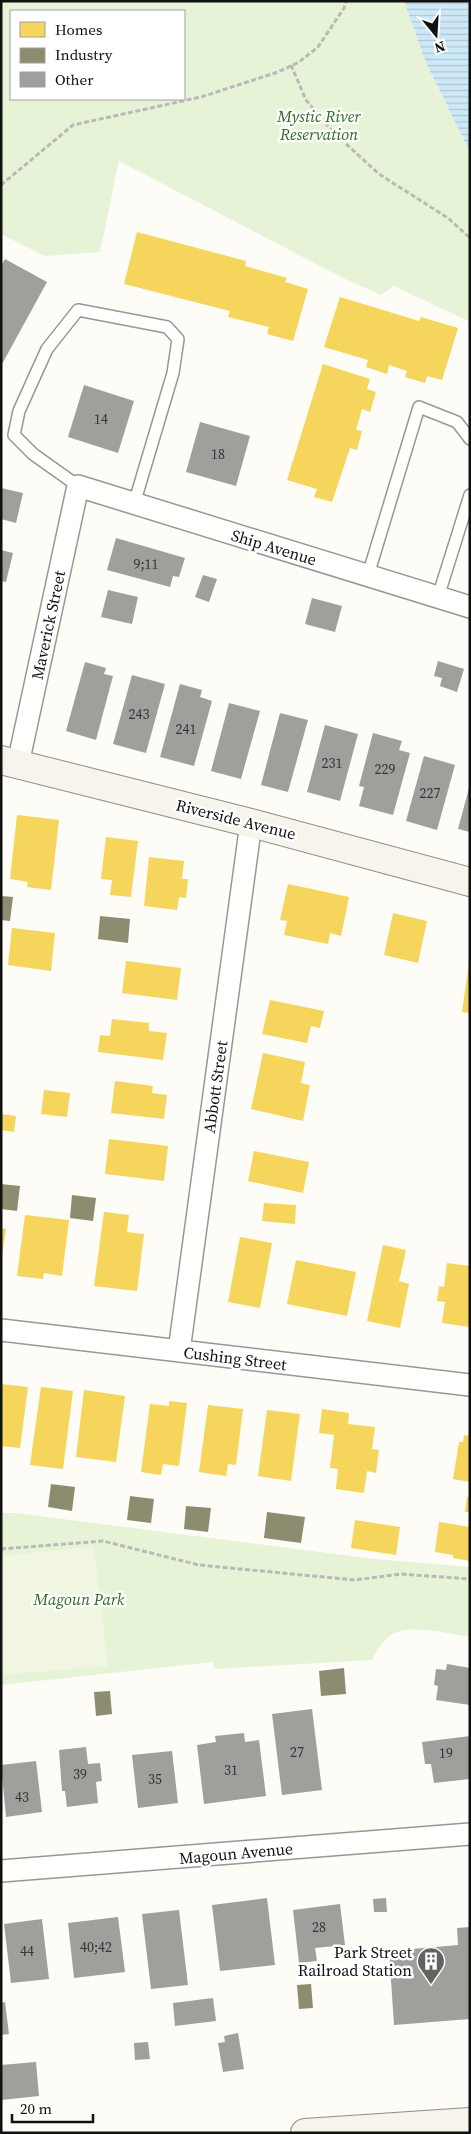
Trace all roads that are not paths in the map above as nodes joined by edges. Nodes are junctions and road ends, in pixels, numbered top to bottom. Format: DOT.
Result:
graph roads {
  1 [pos="470,439"];
  2 [pos="78,486"];
  3 [pos="470,496"];
  4 [pos="134,504"];
  5 [pos="368,575"];
  6 [pos="438,597"];
  7 [pos="470,607"];
  8 [pos="10,762"];
  9 [pos="251,823"];
  10 [pos="470,882"];
  11 [pos="1,1330"];
  12 [pos="179,1351"];
  13 [pos="470,1385"];
  14 [pos="470,1834"];
  15 [pos="1,1871"];
  16 [pos="470,2122"];
  17 [pos="320,2132"];
  1 -- 5 [label="lane"];
  2 -- 4 [label="street, Ship Avenue"];
  2 -- 4 [label="lane"];
  2 -- 8 [label="street, Maverick Street"];
  3 -- 6 [label="lane"];
  4 -- 5 [label="street, Ship Avenue"];
  5 -- 6 [label="street, Ship Avenue"];
  6 -- 7 [label="street, Ship Avenue"];
  8 -- 9 [label="main road, Riverside Avenue"];
  9 -- 10 [label="main road, Riverside Avenue"];
  9 -- 12 [label="street, Abbott Street"];
  11 -- 12 [label="street, Cushing Street"];
  12 -- 13 [label="street, Cushing Street"];
  14 -- 15 [label="street, Magoun Avenue"];
  16 -- 17 [label="main road"];
}
